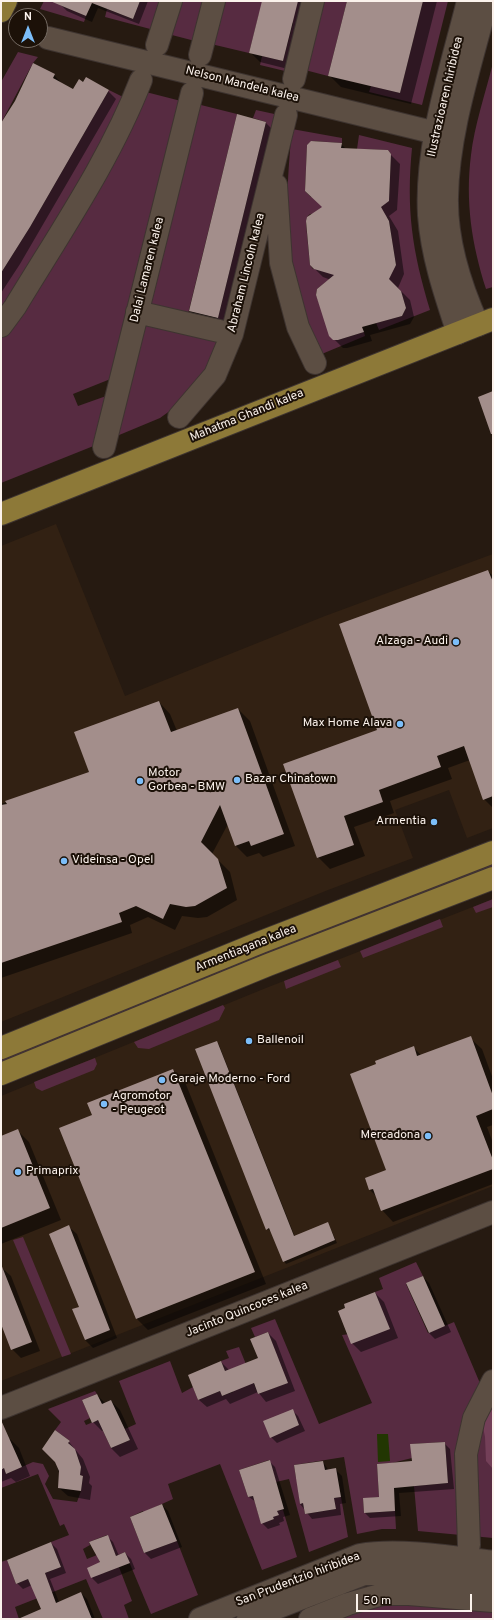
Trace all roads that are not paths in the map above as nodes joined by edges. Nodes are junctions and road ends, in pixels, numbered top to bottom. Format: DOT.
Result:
graph roads {
  1 [pos="6,1"];
  2 [pos="171,1"];
  3 [pos="214,1"];
  4 [pos="313,1"];
  5 [pos="468,1"];
  6 [pos="487,1"];
  7 [pos="1,11"];
  8 [pos="48,38"];
  9 [pos="157,45"];
  10 [pos="200,55"];
  11 [pos="294,79"];
  12 [pos="141,80"];
  13 [pos="192,93"];
  14 [pos="286,115"];
  15 [pos="436,133"];
  16 [pos="275,162"];
  17 [pos="137,312"];
  18 [pos="1,326"];
  19 [pos="476,326"];
  20 [pos="232,334"];
  21 [pos="315,363"];
  22 [pos="179,417"];
  23 [pos="104,447"];
  24 [pos="1,514"];
  25 [pos="493,852"];
  26 [pos="493,878"];
  27 [pos="1,1048"];
  28 [pos="1,1074"];
  29 [pos="493,1212"];
  30 [pos="493,1381"];
  31 [pos="1,1408"];
  32 [pos="469,1545"];
  33 [pos="493,1562"];
  34 [pos="493,1581"];
  35 [pos="493,1602"];
  36 [pos="200,1619"];
  37 [pos="248,1619"];
  38 [pos="310,1619"];
  1 -- 7 [label="main road"];
  2 -- 9 [label="street"];
  3 -- 10 [label="street"];
  4 -- 11 [label="street"];
  5 -- 15 [label="street, Ilustrazioaren hiribidea"];
  6 -- 19 [label="street, Ilustrazioaren hiribidea"];
  8 -- 15 [label="street, Nelson Mandela kalea"];
  12 -- 18 [label="street"];
  13 -- 17 [label="street, Dalai Lamaren kalea"];
  14 -- 16 [label="street, Abraham Lincoln kalea"];
  15 -- 19 [label="street, Ilustrazioaren hiribidea"];
  16 -- 20 [label="street, Abraham Lincoln kalea"];
  16 -- 21 [label="street"];
  17 -- 20 [label="street"];
  17 -- 23 [label="street, Dalai Lamaren kalea"];
  19 -- 24 [label="main road, Mahatma Ghandi kalea"];
  20 -- 22 [label="street, Abraham Lincoln kalea"];
  25 -- 27 [label="main road, Armentiagana kalea"];
  26 -- 28 [label="main road, Armentiagana kalea"];
  29 -- 31 [label="street, Jacinto Quincoces kalea"];
  30 -- 32 [label="street"];
  33 -- 36 [label="street, San Prudentzio hiribidea"];
  34 -- 37 [label="street, San Prudentzio hiribidea"];
  35 -- 38 [label="street"];
}
